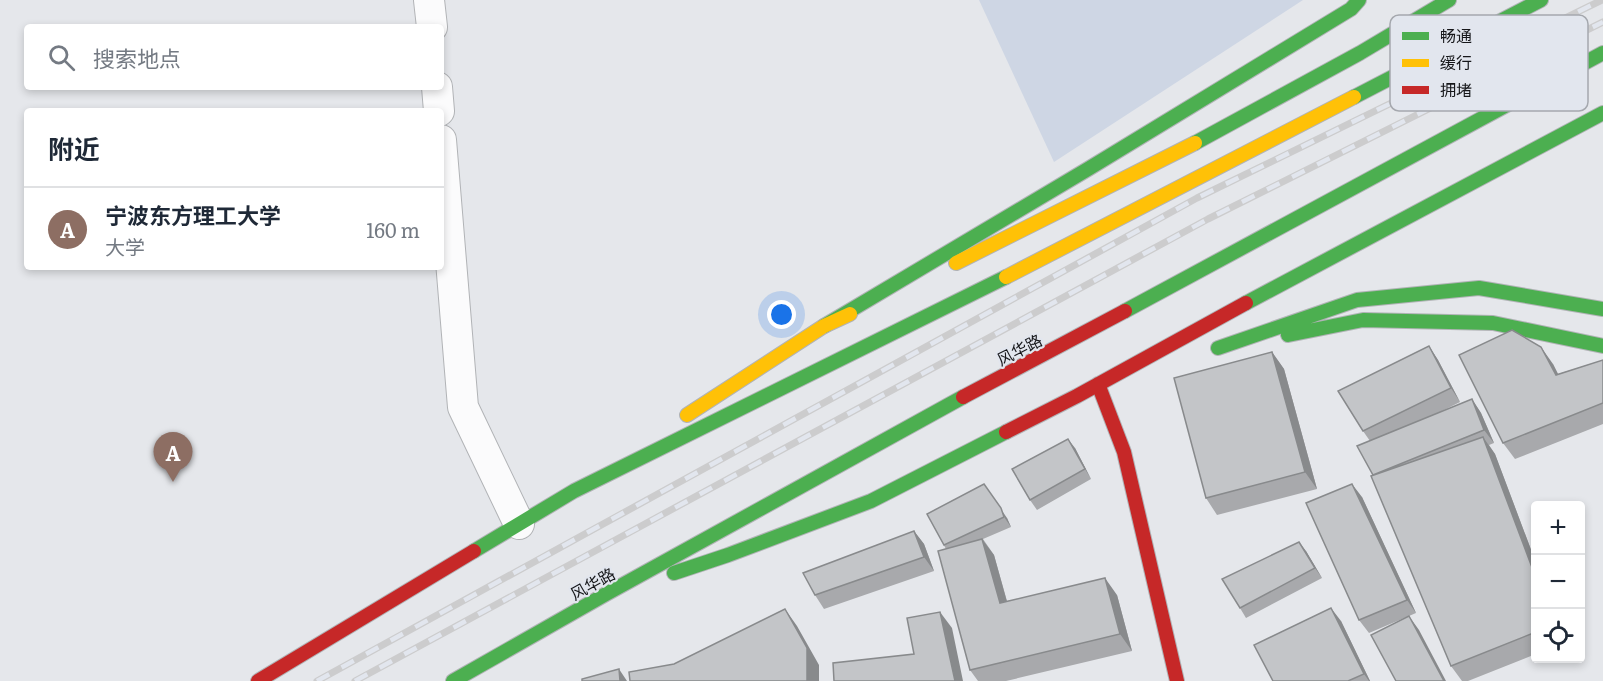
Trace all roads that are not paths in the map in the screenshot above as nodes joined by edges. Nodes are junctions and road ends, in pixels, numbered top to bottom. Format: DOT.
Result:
graph roads {
  1 [pos="429,0"];
  2 [pos="1449,0"];
  3 [pos="1541,0"];
  4 [pos="1355,5"];
  5 [pos="1424,15"];
  6 [pos="1512,15"];
  7 [pos="432,24"];
  8 [pos="1390,35"];
  9 [pos="1603,53"];
  10 [pos="1588,61"];
  11 [pos="1390,78"];
  12 [pos="437,90"];
  13 [pos="439,108"];
  14 [pos="1496,111"];
  15 [pos="1603,113"];
  16 [pos="444,176"];
  17 [pos="1603,309"];
  18 [pos="824,326"];
  19 [pos="1603,346"];
  20 [pos="1163,364"];
  21 [pos="1098,384"];
  22 [pos="678,421"];
  23 [pos="659,434"];
  24 [pos="573,491"];
  25 [pos="519,524"];
  26 [pos="606,594"];
  27 [pos="258,681"];
  28 [pos="453,681"];
  29 [pos="1178,681"];
  1 -- 7 [label="street"];
  2 -- 5 [label="main road"];
  3 -- 6 [label="main road"];
  4 -- 18 [label="main road"];
  8 -- 18 [label="main road"];
  9 -- 10 [label="main road, 风华路"];
  11 -- 24 [label="main road"];
  12 -- 13 [label="street"];
  14 -- 26 [label="main road, 风华路"];
  15 -- 21 [label="main road"];
  16 -- 25 [label="street"];
  17 -- 19 [label="main road"];
  18 -- 22 [label="main road"];
  20 -- 21 [label="main road"];
  21 -- 26 [label="main road"];
  21 -- 29 [label="main road"];
  23 -- 24 [label="main road"];
  24 -- 25 [label="main road"];
  25 -- 27 [label="main road"];
  26 -- 28 [label="main road, 风华路"];
}
